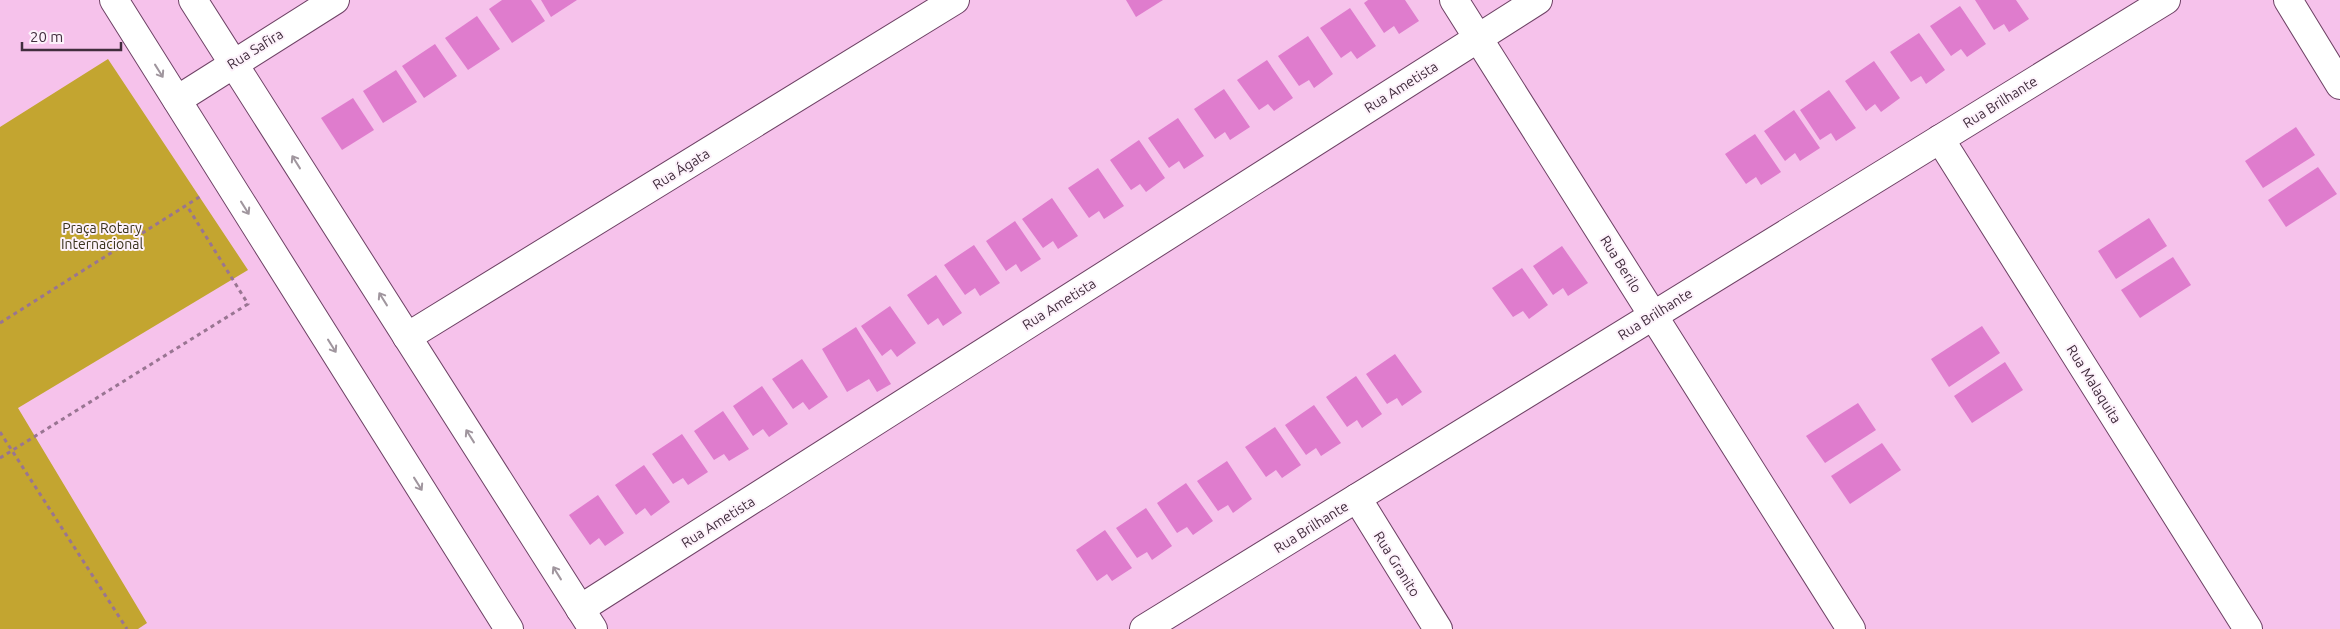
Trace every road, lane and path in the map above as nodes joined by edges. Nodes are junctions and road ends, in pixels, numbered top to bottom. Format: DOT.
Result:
graph roads {
  1 [pos="114,0"];
  2 [pos="193,0"];
  3 [pos="334,0"];
  4 [pos="955,0"];
  5 [pos="1454,0"];
  6 [pos="1538,0"];
  7 [pos="2166,0"];
  8 [pos="2288,0"];
  9 [pos="1478,38"];
  10 [pos="233,63"];
  11 [pos="2340,85"];
  12 [pos="177,100"];
  13 [pos="1940,139"];
  14 [pos="227,179"];
  15 [pos="187,206"];
  16 [pos="1653,315"];
  17 [pos="0,323"];
  18 [pos="408,337"];
  19 [pos="0,432"];
  20 [pos="12,450"];
  21 [pos="0,458"];
  22 [pos="1357,498"];
  23 [pos="587,619"];
  24 [pos="127,629"];
  25 [pos="509,629"];
  26 [pos="1144,629"];
  27 [pos="1438,629"];
  28 [pos="1850,629"];
  29 [pos="2248,629"];
  1 -- 12 [label="street, one-way"];
  2 -- 10 [label="street"];
  3 -- 10 [label="street, Rua Safira"];
  4 -- 18 [label="street, Rua Ágata"];
  5 -- 9 [label="street, Rua Berilo"];
  6 -- 9 [label="street, Rua Ametista"];
  7 -- 13 [label="street, Rua Brilhante"];
  8 -- 11 [label="street"];
  9 -- 16 [label="street, Rua Berilo"];
  9 -- 23 [label="street, Rua Ametista"];
  10 -- 12 [label="street, Rua Safira"];
  18 -- 10 [label="street, one-way"];
  12 -- 14 [label="street"];
  13 -- 16 [label="street, Rua Brilhante"];
  13 -- 29 [label="street, Rua Malaquita"];
  14 -- 15 [label="path"];
  14 -- 25 [label="street, one-way"];
  15 -- 17 [label="path"];
  15 -- 20 [label="path"];
  16 -- 22 [label="street, Rua Brilhante"];
  16 -- 28 [label="street, Rua Berilo"];
  23 -- 18 [label="street, one-way"];
  19 -- 20 [label="path"];
  20 -- 21 [label="path"];
  20 -- 24 [label="path"];
  22 -- 26 [label="street, Rua Brilhante"];
  22 -- 27 [label="street, Rua Granito"];
}
